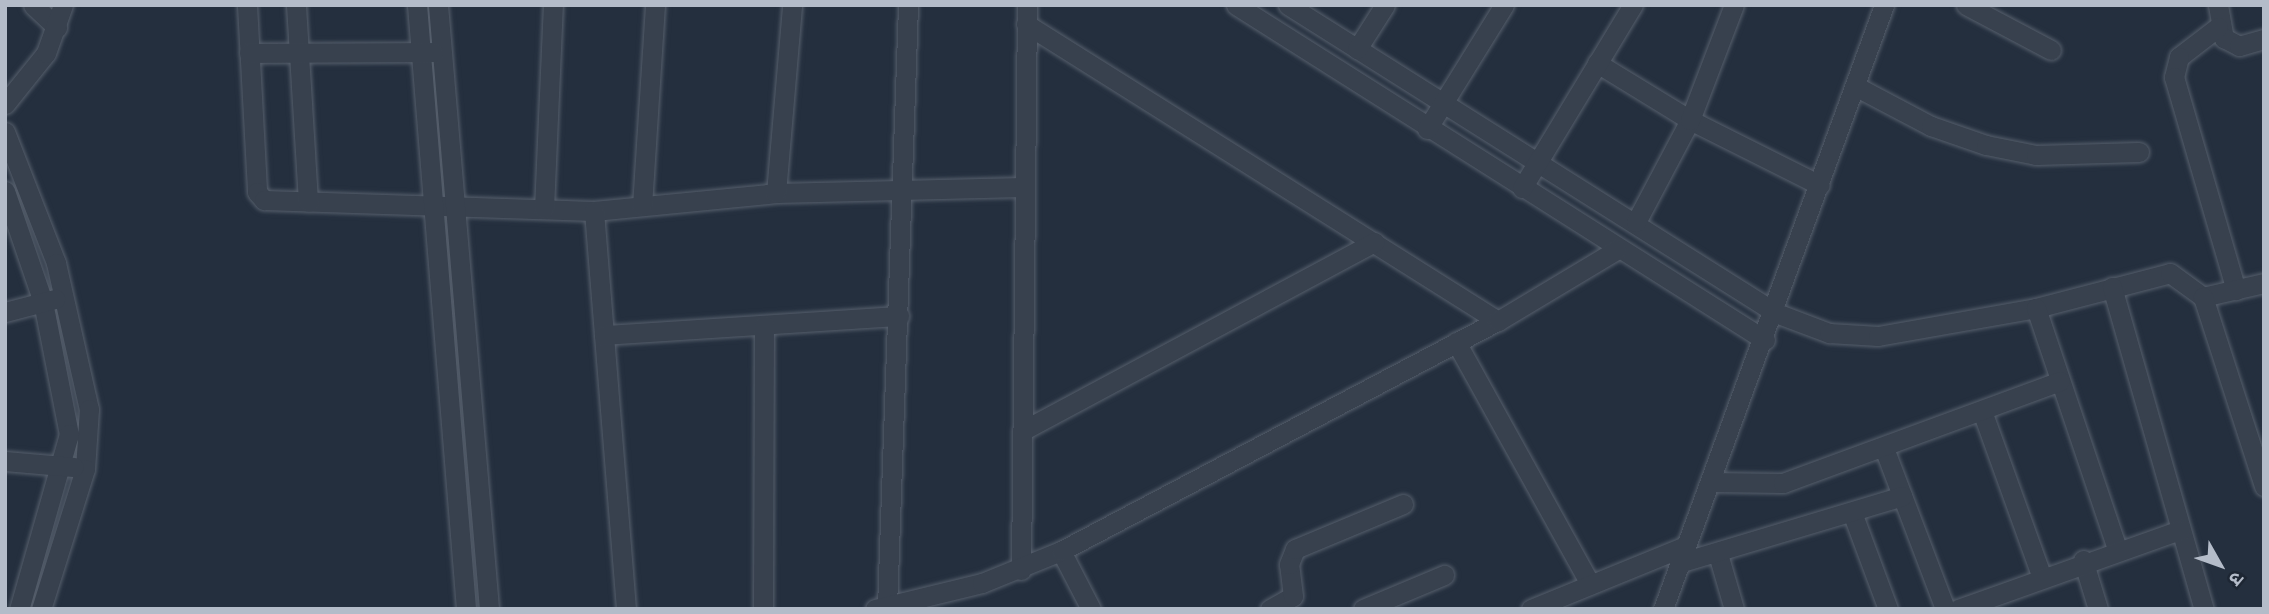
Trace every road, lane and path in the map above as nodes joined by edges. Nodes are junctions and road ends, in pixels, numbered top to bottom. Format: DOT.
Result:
graph roads {
  1 [pos="33,5"];
  2 [pos="63,5"];
  3 [pos="247,5"];
  4 [pos="296,5"];
  5 [pos="417,5"];
  6 [pos="438,5"];
  7 [pos="552,5"];
  8 [pos="655,5"];
  9 [pos="792,5"];
  10 [pos="908,5"];
  11 [pos="1236,5"];
  12 [pos="1288,5"];
  13 [pos="1385,5"];
  14 [pos="1504,5"];
  15 [pos="1633,5"];
  16 [pos="1734,5"];
  17 [pos="1884,5"];
  18 [pos="1966,5"];
  19 [pos="2218,5"];
  20 [pos="1026,15"];
  21 [pos="57,27"];
  22 [pos="2218,27"];
  23 [pos="2264,39"];
  24 [pos="1357,49"];
  25 [pos="2051,50"];
  26 [pos="442,51"];
  27 [pos="300,52"];
  28 [pos="420,52"];
  29 [pos="249,53"];
  30 [pos="1597,63"];
  31 [pos="1855,86"];
  32 [pos="1445,100"];
  33 [pos="5,104"];
  34 [pos="1690,120"];
  35 [pos="1427,129"];
  36 [pos="5,132"];
  37 [pos="2139,152"];
  38 [pos="1537,160"];
  39 [pos="1820,185"];
  40 [pos="1023,187"];
  41 [pos="905,188"];
  42 [pos="1522,188"];
  43 [pos="5,191"];
  44 [pos="776,193"];
  45 [pos="308,202"];
  46 [pos="456,204"];
  47 [pos="436,205"];
  48 [pos="642,206"];
  49 [pos="544,209"];
  50 [pos="594,211"];
  51 [pos="1636,222"];
  52 [pos="1374,242"];
  53 [pos="1616,250"];
  54 [pos="2264,283"];
  55 [pos="2112,287"];
  56 [pos="2236,289"];
  57 [pos="64,297"];
  58 [pos="2203,297"];
  59 [pos="43,302"];
  60 [pos="2036,308"];
  61 [pos="5,312"];
  62 [pos="1776,313"];
  63 [pos="899,316"];
  64 [pos="1498,321"];
  65 [pos="764,325"];
  66 [pos="604,335"];
  67 [pos="1765,340"];
  68 [pos="1456,342"];
  69 [pos="2060,381"];
  70 [pos="1982,411"];
  71 [pos="1022,431"];
  72 [pos="1884,448"];
  73 [pos="5,461"];
  74 [pos="64,466"];
  75 [pos="85,469"];
  76 [pos="1710,482"];
  77 [pos="2264,486"];
  78 [pos="1902,496"];
  79 [pos="1403,504"];
  80 [pos="1853,514"];
  81 [pos="2180,530"];
  82 [pos="2117,548"];
  83 [pos="1061,551"];
  84 [pos="1682,554"];
  85 [pos="1718,554"];
  86 [pos="2083,560"];
  87 [pos="1021,570"];
  88 [pos="1444,575"];
  89 [pos="2041,575"];
  90 [pos="1590,584"];
  91 [pos="881,608"];
  92 [pos="19,609"];
  93 [pos="41,609"];
  94 [pos="466,609"];
  95 [pos="489,609"];
  96 [pos="626,609"];
  97 [pos="763,609"];
  98 [pos="1091,609"];
  99 [pos="1270,609"];
  100 [pos="1363,609"];
  101 [pos="1531,609"];
  102 [pos="1663,609"];
  103 [pos="1734,609"];
  104 [pos="1888,609"];
  105 [pos="1945,609"];
  106 [pos="1958,609"];
  107 [pos="2098,609"];
  108 [pos="2204,609"];
  1 -- 21 [label="street"];
  2 -- 21 [label="street"];
  3 -- 29 [label="street"];
  4 -- 27 [label="street"];
  5 -- 28 [label="street"];
  6 -- 26 [label="street"];
  7 -- 49 [label="street"];
  8 -- 48 [label="street"];
  9 -- 44 [label="street"];
  10 -- 41 [label="street"];
  11 -- 35 [label="street"];
  12 -- 24 [label="street"];
  13 -- 24 [label="street"];
  14 -- 32 [label="street"];
  15 -- 30 [label="street"];
  16 -- 34 [label="street"];
  17 -- 31 [label="street"];
  18 -- 25 [label="street"];
  19 -- 22 [label="street"];
  20 -- 40 [label="street"];
  20 -- 52 [label="street"];
  21 -- 33 [label="street"];
  22 -- 23 [label="street"];
  22 -- 56 [label="street"];
  24 -- 32 [label="street"];
  26 -- 28 [label="street"];
  26 -- 46 [label="street"];
  27 -- 28 [label="street"];
  27 -- 29 [label="street"];
  27 -- 45 [label="street"];
  28 -- 47 [label="street"];
  29 -- 45 [label="street"];
  30 -- 34 [label="street"];
  30 -- 38 [label="street"];
  31 -- 37 [label="street"];
  31 -- 39 [label="street"];
  32 -- 35 [label="street"];
  32 -- 38 [label="street"];
  34 -- 39 [label="street"];
  34 -- 51 [label="street"];
  35 -- 42 [label="street"];
  36 -- 57 [label="street"];
  38 -- 42 [label="street"];
  38 -- 51 [label="street"];
  39 -- 62 [label="street"];
  40 -- 41 [label="street"];
  40 -- 71 [label="street"];
  41 -- 44 [label="street"];
  41 -- 63 [label="street"];
  42 -- 53 [label="street"];
  43 -- 59 [label="street"];
  44 -- 48 [label="street"];
  45 -- 47 [label="street"];
  46 -- 47 [label="street"];
  46 -- 49 [label="street"];
  46 -- 95 [label="street"];
  47 -- 94 [label="street"];
  48 -- 50 [label="street"];
  49 -- 50 [label="street"];
  50 -- 66 [label="street"];
  51 -- 62 [label="street"];
  52 -- 64 [label="street"];
  52 -- 71 [label="street"];
  53 -- 64 [label="street"];
  53 -- 67 [label="street"];
  54 -- 56 [label="street"];
  55 -- 58 [label="street"];
  55 -- 60 [label="street"];
  55 -- 81 [label="street"];
  56 -- 58 [label="street"];
  57 -- 59 [label="street"];
  57 -- 75 [label="street"];
  58 -- 77 [label="street"];
  59 -- 61 [label="street"];
  59 -- 74 [label="street"];
  60 -- 62 [label="street"];
  60 -- 69 [label="street"];
  62 -- 67 [label="street"];
  63 -- 65 [label="street"];
  63 -- 91 [label="street"];
  64 -- 68 [label="street"];
  65 -- 66 [label="street"];
  65 -- 97 [label="street"];
  66 -- 96 [label="street"];
  67 -- 76 [label="street"];
  68 -- 83 [label="street"];
  68 -- 90 [label="street"];
  69 -- 70 [label="street"];
  69 -- 82 [label="street"];
  70 -- 72 [label="street"];
  70 -- 89 [label="street"];
  71 -- 87 [label="street"];
  72 -- 76 [label="street"];
  72 -- 78 [label="street"];
  73 -- 74 [label="street"];
  74 -- 75 [label="street"];
  74 -- 92 [label="street"];
  75 -- 93 [label="street"];
  76 -- 84 [label="street"];
  78 -- 80 [label="street"];
  78 -- 105 [label="street"];
  79 -- 99 [label="street"];
  80 -- 85 [label="street"];
  80 -- 104 [label="street"];
  81 -- 82 [label="street"];
  81 -- 108 [label="street"];
  82 -- 86 [label="street"];
  83 -- 87 [label="street"];
  83 -- 98 [label="street"];
  84 -- 85 [label="street"];
  84 -- 90 [label="street"];
  84 -- 102 [label="street"];
  85 -- 103 [label="street"];
  86 -- 89 [label="street"];
  86 -- 107 [label="street"];
  87 -- 91 [label="street"];
  88 -- 100 [label="street"];
  89 -- 106 [label="street"];
  90 -- 101 [label="street"];
}
